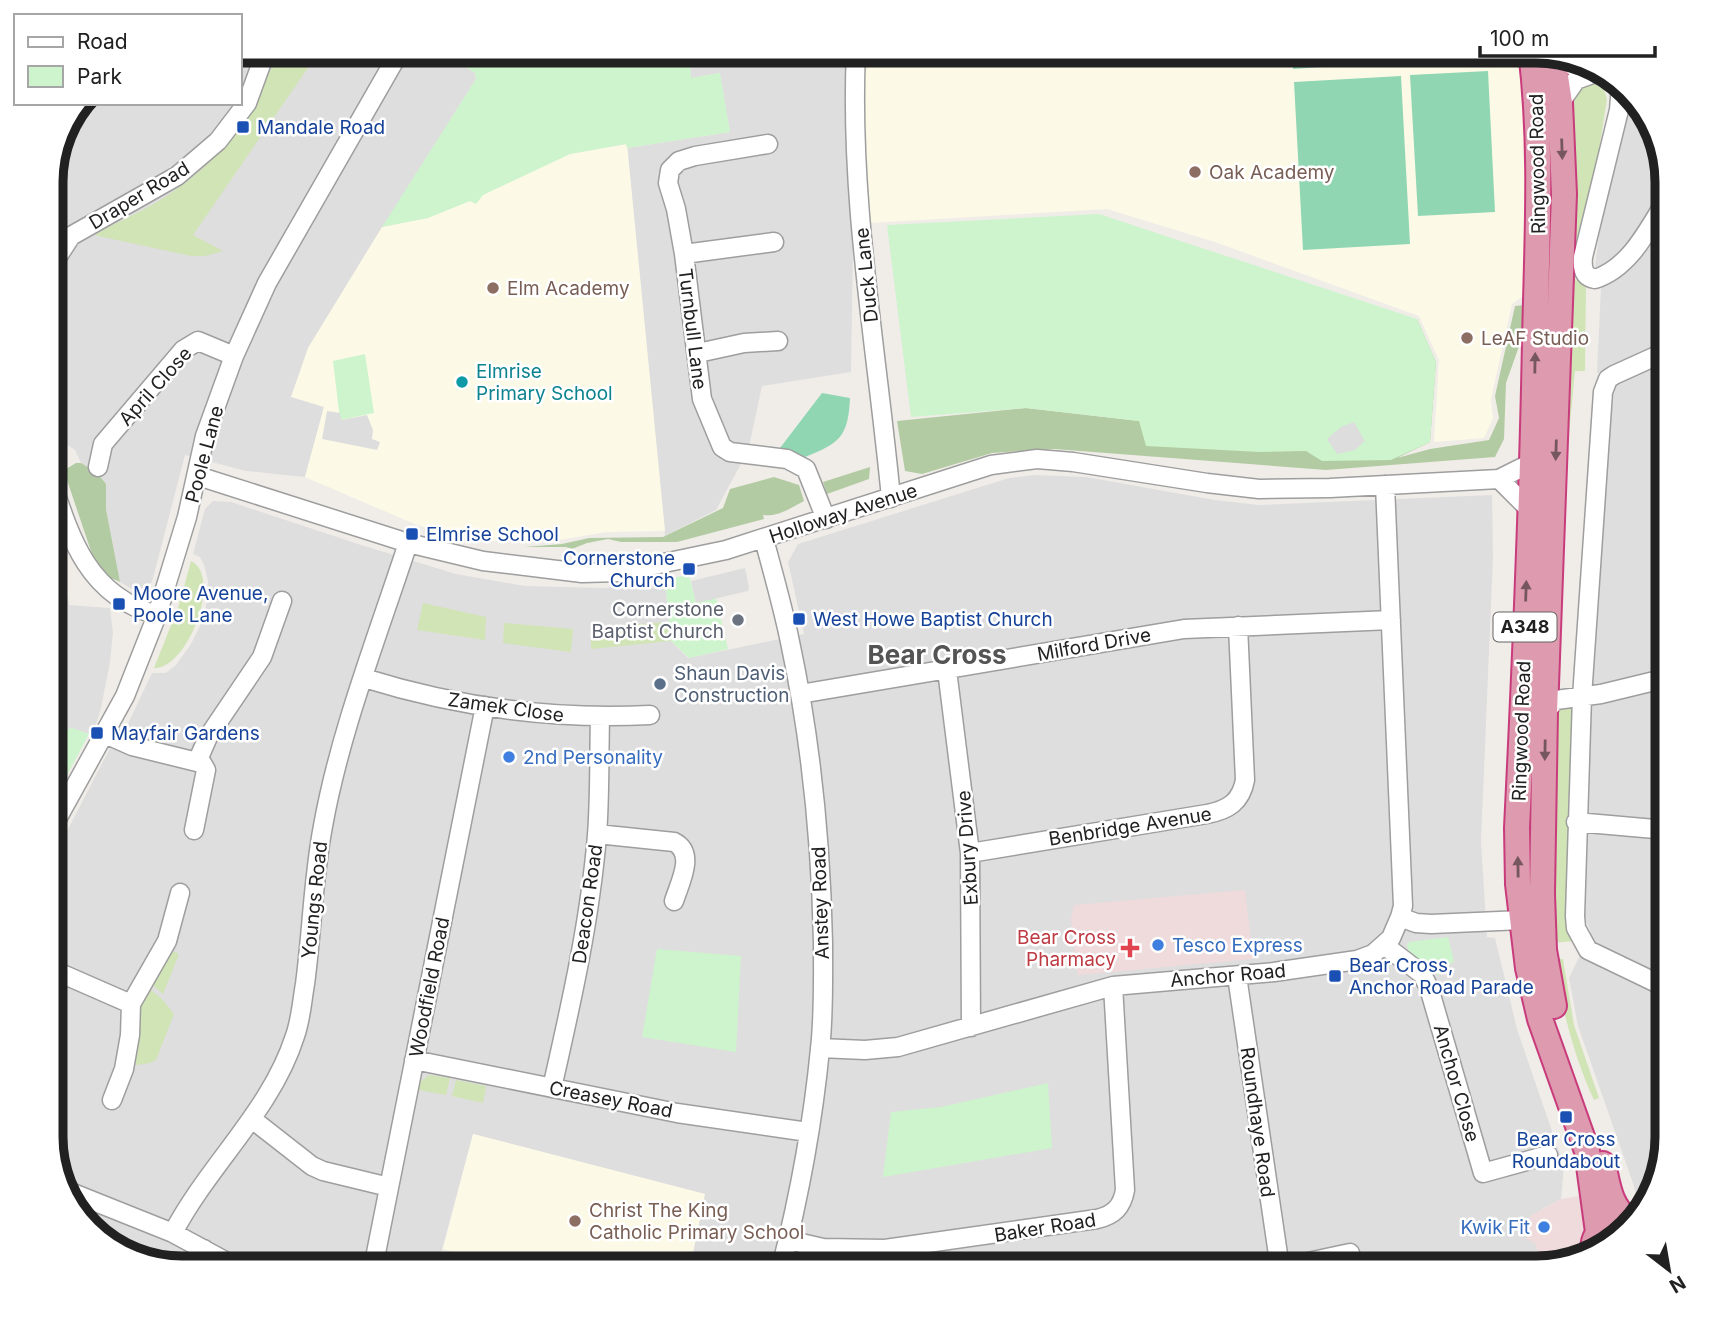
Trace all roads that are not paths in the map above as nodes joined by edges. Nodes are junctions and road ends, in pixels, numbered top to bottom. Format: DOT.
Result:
graph roads {
  1 [pos="262,63"];
  2 [pos="393,63"];
  3 [pos="856,63"];
  4 [pos="1533,63"];
  5 [pos="1554,65"];
  6 [pos="1589,76"];
  7 [pos="1620,98"];
  8 [pos="1560,103"];
  9 [pos="768,145"];
  10 [pos="1655,218"];
  11 [pos="774,242"];
  12 [pos="63,248"];
  13 [pos="684,254"];
  14 [pos="778,341"];
  15 [pos="698,353"];
  16 [pos="234,356"];
  17 [pos="1655,356"];
  18 [pos="1533,462"];
  19 [pos="98,467"];
  20 [pos="198,475"];
  21 [pos="1499,479"];
  22 [pos="1385,485"];
  23 [pos="891,498"];
  24 [pos="1530,510"];
  25 [pos="826,519"];
  26 [pos="63,524"];
  27 [pos="764,539"];
  28 [pos="408,543"];
  29 [pos="282,601"];
  30 [pos="157,615"];
  31 [pos="1391,620"];
  32 [pos="1238,626"];
  33 [pos="947,670"];
  34 [pos="364,678"];
  35 [pos="1655,680"];
  36 [pos="800,694"];
  37 [pos="1560,697"];
  38 [pos="485,706"];
  39 [pos="650,715"];
  40 [pos="600,718"];
  41 [pos="105,734"];
  42 [pos="197,761"];
  43 [pos="63,809"];
  44 [pos="1576,822"];
  45 [pos="194,830"];
  46 [pos="1647,831"];
  47 [pos="597,834"];
  48 [pos="970,853"];
  49 [pos="180,893"];
  50 [pos="674,901"];
  51 [pos="1401,917"];
  52 [pos="1522,920"];
  53 [pos="1384,945"];
  54 [pos="63,974"];
  55 [pos="1237,976"];
  56 [pos="1655,983"];
  57 [pos="1113,986"];
  58 [pos="131,1004"];
  59 [pos="971,1027"];
  60 [pos="820,1048"];
  61 [pos="414,1059"];
  62 [pos="552,1088"];
  63 [pos="112,1100"];
  64 [pos="252,1119"];
  65 [pos="808,1132"];
  66 [pos="1548,1155"];
  67 [pos="389,1187"];
  68 [pos="82,1200"];
  69 [pos="1624,1217"];
  70 [pos="1618,1222"];
  71 [pos="173,1233"];
  72 [pos="1602,1235"];
  73 [pos="1596,1239"];
  74 [pos="788,1240"];
  75 [pos="204,1249"];
  76 [pos="1350,1253"];
  77 [pos="202,1256"];
  78 [pos="217,1256"];
  79 [pos="375,1256"];
  80 [pos="783,1256"];
  81 [pos="1278,1256"];
  82 [pos="1336,1256"];
  1 -- 12 [label="street, Draper Road"];
  2 -- 16 [label="street, Poole Lane"];
  3 -- 23 [label="street, Duck Lane"];
  18 -- 4 [label="highway, Ringwood Road / A348, one-way"];
  5 -- 8 [label="highway, Ringwood Road / A348"];
  6 -- 8 [label="street, Ringwood Road"];
  7 -- 10 [label="street"];
  8 -- 37 [label="highway, Ringwood Road / A348, one-way"];
  9 -- 13 [label="street, Turnbull Lane"];
  11 -- 13 [label="street"];
  13 -- 15 [label="street, Turnbull Lane"];
  14 -- 15 [label="street"];
  15 -- 25 [label="street, Turnbull Lane"];
  16 -- 19 [label="street, April Close"];
  16 -- 20 [label="street, Poole Lane"];
  17 -- 37 [label="street, Ringwood Road"];
  18 -- 21 [label="street, Holloway Avenue"];
  18 -- 24 [label="highway, Ringwood Road / A348"];
  20 -- 28 [label="street, Holloway Avenue"];
  20 -- 30 [label="street, Poole Lane"];
  21 -- 22 [label="street, Holloway Avenue"];
  21 -- 24 [label="street"];
  22 -- 23 [label="street, Holloway Avenue"];
  22 -- 31 [label="street"];
  23 -- 25 [label="street, Holloway Avenue"];
  52 -- 24 [label="highway, Ringwood Road / A348, one-way"];
  25 -- 27 [label="street, Holloway Avenue"];
  26 -- 30 [label="street"];
  27 -- 28 [label="street, Holloway Avenue"];
  27 -- 36 [label="street, Anstey Road"];
  28 -- 34 [label="street, Youngs Road"];
  29 -- 42 [label="street"];
  30 -- 41 [label="street, Poole Lane"];
  31 -- 32 [label="street, Milford Drive"];
  31 -- 51 [label="street"];
  32 -- 33 [label="street, Milford Drive"];
  32 -- 48 [label="street, Benbridge Avenue"];
  33 -- 36 [label="street, Milford Drive"];
  33 -- 48 [label="street, Exbury Drive"];
  34 -- 38 [label="street, Zamek Close"];
  34 -- 64 [label="street, Youngs Road"];
  35 -- 37 [label="street"];
  36 -- 60 [label="street, Anstey Road"];
  37 -- 44 [label="street, Ringwood Road"];
  37 -- 69 [label="highway, Ringwood Road / A348, one-way"];
  38 -- 40 [label="street, Zamek Close"];
  38 -- 61 [label="street, Woodfield Road"];
  39 -- 40 [label="street, Zamek Close"];
  40 -- 47 [label="street, Deacon Road"];
  41 -- 42 [label="street"];
  41 -- 43 [label="street, Poole Lane"];
  42 -- 45 [label="street"];
  44 -- 46 [label="street"];
  44 -- 56 [label="street, Ringwood Road"];
  47 -- 50 [label="street"];
  47 -- 62 [label="street, Deacon Road"];
  48 -- 59 [label="street, Exbury Drive"];
  49 -- 58 [label="street"];
  51 -- 52 [label="street"];
  51 -- 53 [label="street"];
  52 -- 73 [label="highway, Ringwood Road / A348"];
  53 -- 55 [label="street, Anchor Road"];
  53 -- 66 [label="street, Anchor Close"];
  54 -- 58 [label="street"];
  55 -- 57 [label="street, Anchor Road"];
  55 -- 81 [label="street, Roundhaye Road"];
  57 -- 59 [label="street, Anchor Road"];
  57 -- 74 [label="street, Baker Road"];
  58 -- 63 [label="street"];
  59 -- 60 [label="street, Anchor Road"];
  60 -- 65 [label="street, Anstey Road"];
  61 -- 62 [label="street, Creasey Road"];
  61 -- 67 [label="street, Woodfield Road"];
  62 -- 65 [label="street, Creasey Road"];
  64 -- 67 [label="street"];
  64 -- 71 [label="street, Youngs Road"];
  65 -- 74 [label="street, Anstey Road"];
  67 -- 79 [label="street, Woodfield Road"];
  68 -- 71 [label="street"];
  70 -- 72 [label="highway, A348"];
  71 -- 75 [label="street"];
  74 -- 80 [label="street, Anstey Road"];
  75 -- 77 [label="street"];
  75 -- 78 [label="street"];
  76 -- 82 [label="street"];
}
